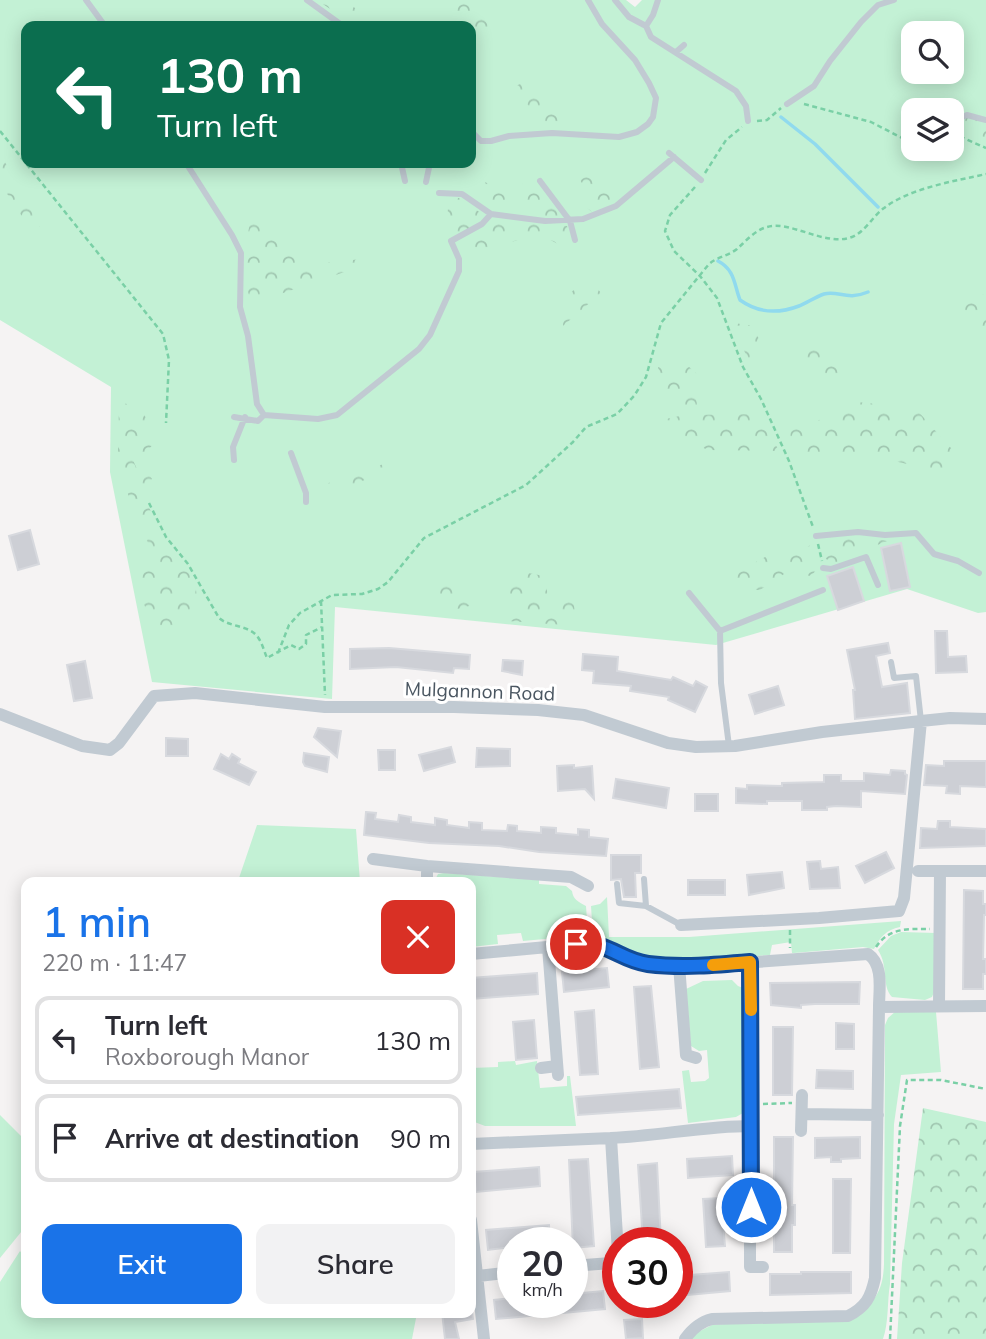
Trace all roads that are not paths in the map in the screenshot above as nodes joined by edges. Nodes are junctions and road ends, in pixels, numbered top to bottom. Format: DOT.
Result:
graph roads {
  1 [pos="86,0"];
  2 [pos="307,0"];
  3 [pos="588,0"];
  4 [pos="615,0"];
  5 [pos="658,0"];
  6 [pos="894,0"];
  7 [pos="101,21"];
  8 [pos="337,21"];
  9 [pos="646,26"];
  10 [pos="684,45"];
  11 [pos="676,52"];
  12 [pos="787,104"];
  13 [pos="964,116"];
  14 [pos="986,120"];
  15 [pos="748,121"];
  16 [pos="476,137"];
  17 [pos="189,168"];
  18 [pos="402,168"];
  19 [pos="429,168"];
  20 [pos="701,180"];
  21 [pos="405,181"];
  22 [pos="426,181"];
  23 [pos="540,181"];
  24 [pos="439,193"];
  25 [pos="491,214"];
  26 [pos="570,221"];
  27 [pos="575,240"];
  28 [pos="264,415"];
  29 [pos="234,417"];
  30 [pos="245,417"];
  31 [pos="291,453"];
  32 [pos="234,460"];
  33 [pos="306,502"];
  34 [pos="816,536"];
  35 [pos="823,568"];
  36 [pos="979,573"];
  37 [pos="878,585"];
  38 [pos="823,590"];
  39 [pos="689,593"];
  40 [pos="720,631"];
  41 [pos="891,662"];
  42 [pos="0,714"];
  43 [pos="986,719"];
  44 [pos="921,721"];
  45 [pos="729,746"];
  46 [pos="373,859"];
  47 [pos="427,866"];
  48 [pos="918,871"];
  49 [pos="940,871"];
  50 [pos="986,871"];
  51 [pos="427,877"];
  52 [pos="644,879"];
  53 [pos="617,884"];
  54 [pos="589,887"];
  55 [pos="646,905"];
  56 [pos="681,925"];
  57 [pos="548,947"];
  58 [pos="476,953"];
  59 [pos="750,962"];
  60 [pos="679,965"];
  61 [pos="939,1005"];
  62 [pos="986,1006"];
  63 [pos="879,1007"];
  64 [pos="696,1058"];
  65 [pos="541,1068"];
  66 [pos="878,1115"];
  67 [pos="751,1126"];
  68 [pos="801,1131"];
  69 [pos="611,1138"];
  70 [pos="476,1144"];
  71 [pos="728,1199"];
  72 [pos="751,1199"];
  73 [pos="616,1227"];
  74 [pos="476,1260"];
  75 [pos="763,1267"];
  76 [pos="497,1274"];
  77 [pos="478,1276"];
  78 [pos="484,1339"];
  79 [pos="685,1339"];
  1 -- 7 [label="lane"];
  2 -- 8 [label="lane"];
  3 -- 16 [label="lane"];
  4 -- 9 [label="lane"];
  5 -- 9 [label="lane"];
  6 -- 12 [label="lane"];
  9 -- 11 [label="lane"];
  10 -- 11 [label="lane"];
  11 -- 15 [label="lane"];
  13 -- 14 [label="lane"];
  17 -- 28 [label="lane"];
  18 -- 21 [label="lane"];
  19 -- 22 [label="lane"];
  20 -- 26 [label="lane"];
  23 -- 26 [label="lane"];
  24 -- 25 [label="lane"];
  25 -- 26 [label="lane"];
  25 -- 28 [label="lane"];
  26 -- 27 [label="lane"];
  28 -- 30 [label="lane"];
  29 -- 30 [label="lane"];
  30 -- 32 [label="lane"];
  31 -- 33 [label="lane"];
  34 -- 36 [label="lane"];
  35 -- 37 [label="lane"];
  38 -- 40 [label="lane"];
  39 -- 40 [label="lane"];
  40 -- 45 [label="lane"];
  41 -- 44 [label="lane"];
  42 -- 45 [label="street, Mulgannon Road"];
  43 -- 44 [label="street, Mulgannon Road"];
  44 -- 45 [label="street, Mulgannon Road"];
  44 -- 56 [label="street"];
  46 -- 47 [label="street"];
  47 -- 51 [label="street"];
  47 -- 54 [label="street"];
  48 -- 49 [label="street"];
  49 -- 50 [label="street"];
  49 -- 61 [label="street"];
  52 -- 55 [label="lane"];
  53 -- 55 [label="lane"];
  55 -- 56 [label="lane"];
  57 -- 58 [label="street"];
  57 -- 60 [label="street"];
  57 -- 65 [label="street"];
  59 -- 60 [label="street"];
  59 -- 63 [label="street"];
  59 -- 67 [label="street"];
  60 -- 64 [label="street"];
  61 -- 62 [label="street"];
  61 -- 63 [label="street"];
  63 -- 66 [label="street"];
  66 -- 68 [label="street"];
  66 -- 79 [label="street"];
  67 -- 69 [label="street"];
  67 -- 72 [label="street"];
  69 -- 70 [label="street"];
  69 -- 73 [label="street"];
  71 -- 72 [label="lane"];
  72 -- 75 [label="street"];
  74 -- 77 [label="street"];
  76 -- 77 [label="street"];
  77 -- 78 [label="street"];
}
